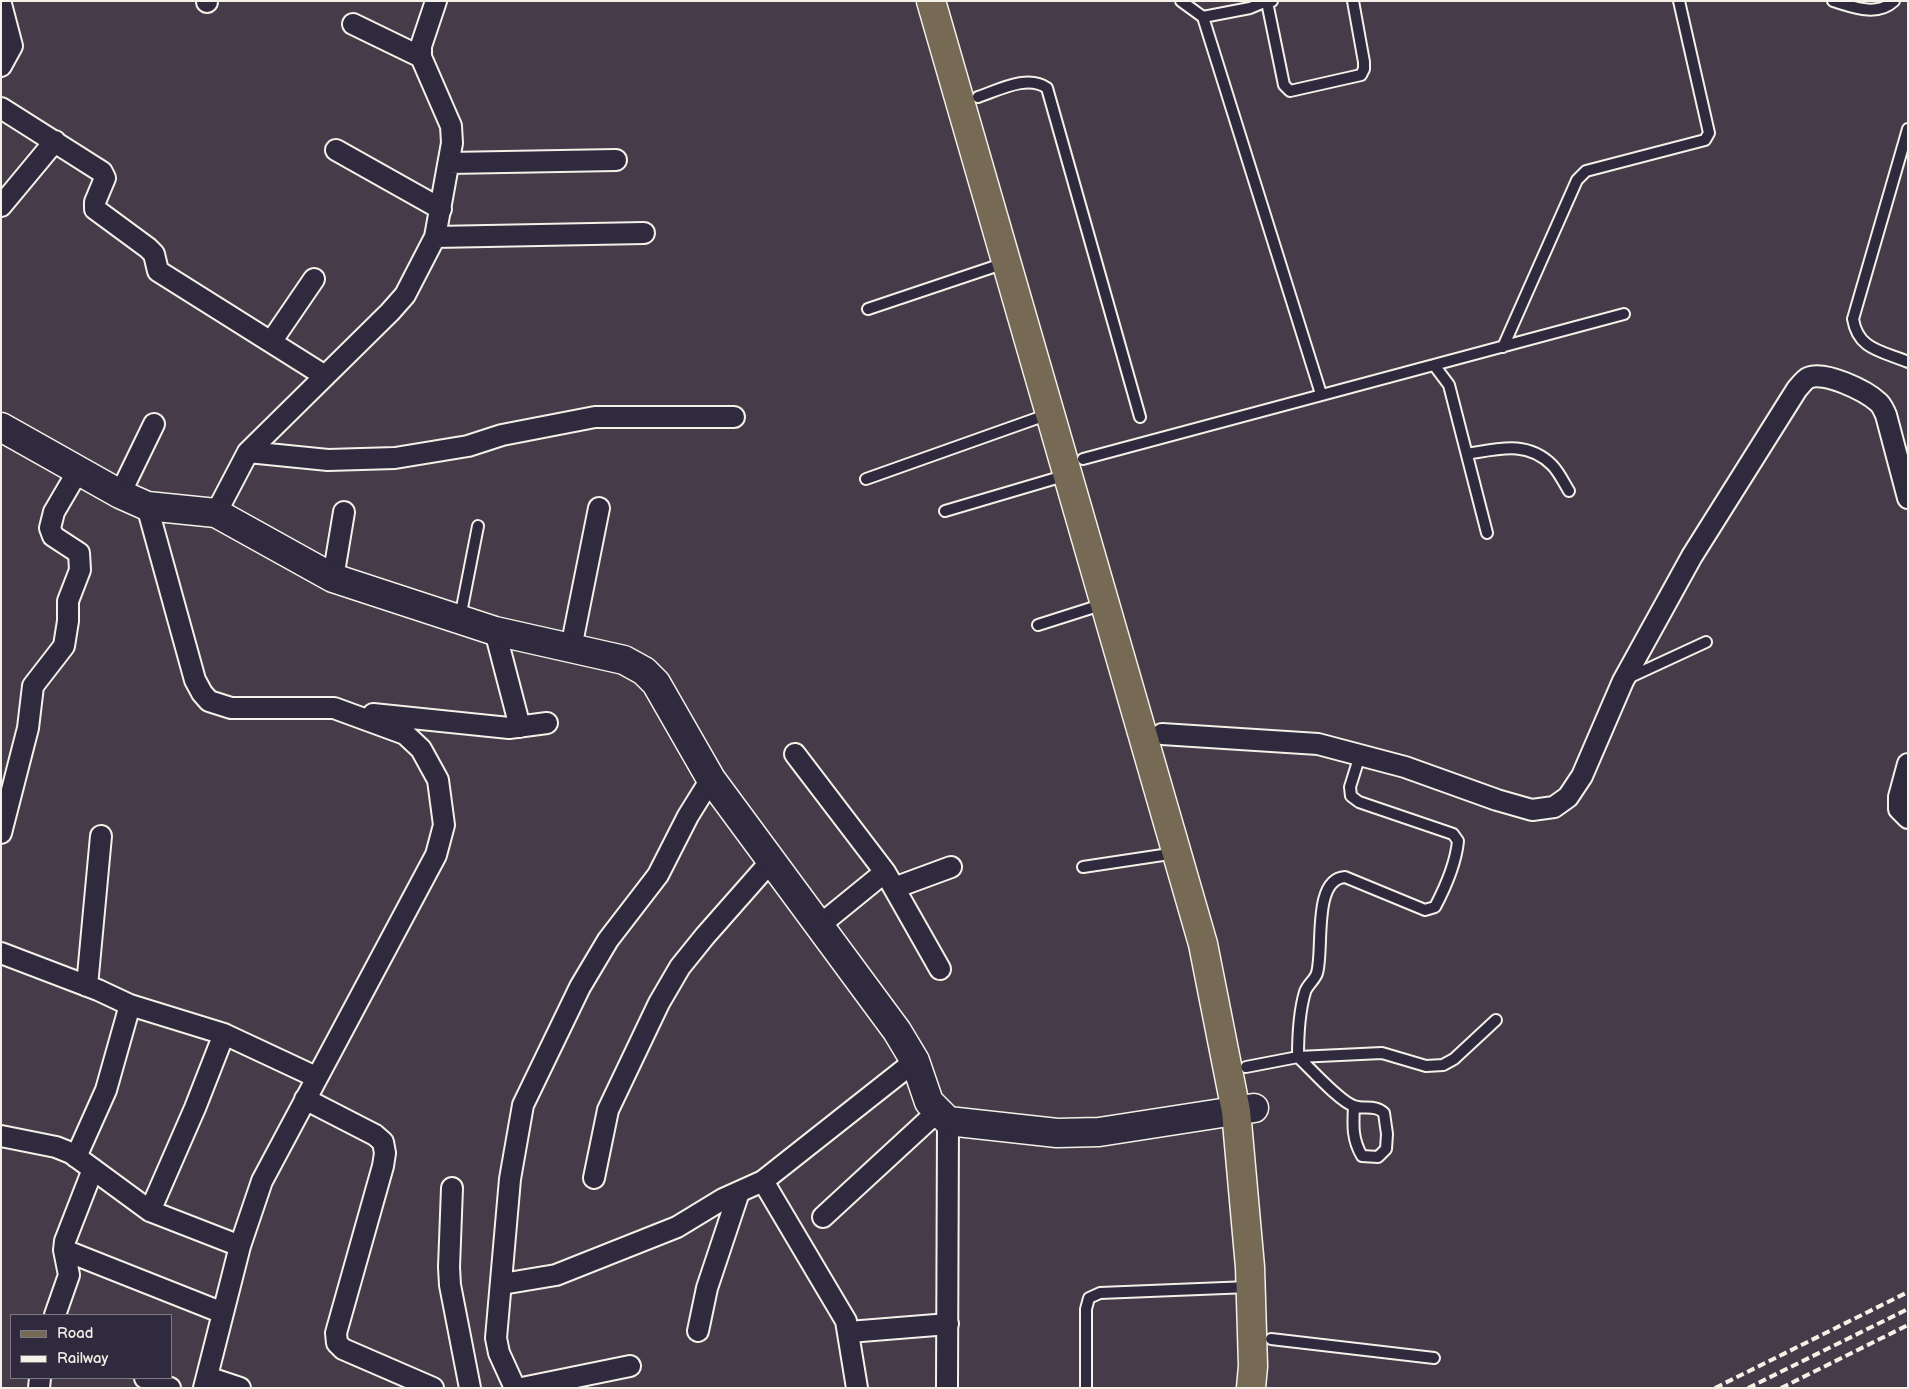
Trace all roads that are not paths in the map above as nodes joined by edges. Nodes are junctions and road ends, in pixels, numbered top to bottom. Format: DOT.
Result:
graph roads {
  1 [pos="436,1"];
  2 [pos="931,1"];
  3 [pos="950,1"];
  4 [pos="1181,1"];
  5 [pos="1353,1"];
  6 [pos="1680,1"];
  7 [pos="1833,1"];
  8 [pos="1894,1"];
  9 [pos="1269,2"];
  10 [pos="1,4"];
  11 [pos="1203,17"];
  12 [pos="353,24"];
  13 [pos="421,57"];
  14 [pos="1,66"];
  15 [pos="978,97"];
  16 [pos="1,108"];
  17 [pos="1908,129"];
  18 [pos="56,141"];
  19 [pos="336,150"];
  20 [pos="616,160"];
  21 [pos="449,163"];
  22 [pos="1,206"];
  23 [pos="441,209"];
  24 [pos="644,233"];
  25 [pos="435,237"];
  26 [pos="1006,262"];
  27 [pos="314,279"];
  28 [pos="868,308"];
  29 [pos="1624,314"];
  30 [pos="271,342"];
  31 [pos="1502,347"];
  32 [pos="1908,362"];
  33 [pos="1434,365"];
  34 [pos="325,376"];
  35 [pos="1321,394"];
  36 [pos="1050,414"];
  37 [pos="734,417"];
  38 [pos="1140,417"];
  39 [pos="154,424"];
  40 [pos="1,427"];
  41 [pos="248,452"];
  42 [pos="1467,454"];
  43 [pos="1075,467"];
  44 [pos="78,471"];
  45 [pos="866,479"];
  46 [pos="1569,492"];
  47 [pos="120,494"];
  48 [pos="1908,498"];
  49 [pos="147,506"];
  50 [pos="599,508"];
  51 [pos="945,511"];
  52 [pos="344,512"];
  53 [pos="216,513"];
  54 [pos="478,526"];
  55 [pos="1487,533"];
  56 [pos="333,578"];
  57 [pos="1105,604"];
  58 [pos="460,620"];
  59 [pos="1038,625"];
  60 [pos="495,631"];
  61 [pos="1706,642"];
  62 [pos="571,648"];
  63 [pos="1623,681"];
  64 [pos="334,708"];
  65 [pos="547,723"];
  66 [pos="520,727"];
  67 [pos="1162,734"];
  68 [pos="795,754"];
  69 [pos="1360,755"];
  70 [pos="1908,764"];
  71 [pos="711,779"];
  72 [pos="1908,818"];
  73 [pos="1,834"];
  74 [pos="101,836"];
  75 [pos="1177,853"];
  76 [pos="772,860"];
  77 [pos="951,867"];
  78 [pos="1083,867"];
  79 [pos="889,880"];
  80 [pos="820,926"];
  81 [pos="1,953"];
  82 [pos="940,969"];
  83 [pos="87,986"];
  84 [pos="130,1005"];
  85 [pos="1496,1020"];
  86 [pos="224,1034"];
  87 [pos="1298,1057"];
  88 [pos="915,1061"];
  89 [pos="1246,1067"];
  90 [pos="316,1077"];
  91 [pos="305,1099"];
  92 [pos="1354,1106"];
  93 [pos="1245,1109"];
  94 [pos="943,1117"];
  95 [pos="1,1136"];
  96 [pos="76,1157"];
  97 [pos="93,1169"];
  98 [pos="594,1178"];
  99 [pos="764,1180"];
  100 [pos="452,1188"];
  101 [pos="739,1192"];
  102 [pos="150,1211"];
  103 [pos="823,1217"];
  104 [pos="240,1246"];
  105 [pos="64,1250"];
  106 [pos="502,1284"];
  107 [pos="1250,1287"];
  108 [pos="55,1314"];
  109 [pos="223,1314"];
  110 [pos="948,1324"];
  111 [pos="698,1331"];
  112 [pos="849,1332"];
  113 [pos="1271,1339"];
  114 [pos="1434,1358"];
  115 [pos="630,1366"];
  116 [pos="148,1379"];
  117 [pos="206,1382"];
  118 [pos="170,1388"];
  119 [pos="240,1388"];
  120 [pos="433,1388"];
  121 [pos="470,1388"];
  122 [pos="515,1388"];
  123 [pos="522,1388"];
  124 [pos="856,1388"];
  125 [pos="947,1388"];
  126 [pos="1086,1388"];
  127 [pos="1251,1388"];
  128 [pos="1270,1388"];
  1 -- 13 [label="street"];
  2 -- 26 [label="main road"];
  3 -- 15 [label="main road"];
  4 -- 11 [label="lane"];
  5 -- 9 [label="lane"];
  6 -- 31 [label="lane"];
  7 -- 8 [label="lane"];
  9 -- 11 [label="lane"];
  10 -- 14 [label="street"];
  11 -- 35 [label="lane"];
  12 -- 13 [label="street"];
  13 -- 21 [label="street"];
  15 -- 38 [label="lane"];
  15 -- 43 [label="main road"];
  16 -- 18 [label="street"];
  17 -- 32 [label="lane"];
  18 -- 22 [label="street"];
  18 -- 30 [label="street"];
  19 -- 23 [label="street"];
  20 -- 21 [label="street"];
  21 -- 23 [label="street"];
  23 -- 25 [label="street"];
  24 -- 25 [label="street"];
  25 -- 34 [label="street"];
  26 -- 28 [label="lane"];
  26 -- 36 [label="main road"];
  27 -- 30 [label="street"];
  29 -- 31 [label="lane"];
  30 -- 34 [label="street"];
  31 -- 33 [label="lane"];
  33 -- 35 [label="lane"];
  33 -- 42 [label="lane"];
  34 -- 41 [label="street"];
  35 -- 43 [label="lane"];
  36 -- 43 [label="main road"];
  36 -- 45 [label="lane"];
  37 -- 41 [label="street"];
  39 -- 47 [label="street"];
  40 -- 44 [label="street"];
  41 -- 53 [label="street"];
  42 -- 46 [label="lane"];
  42 -- 55 [label="lane"];
  43 -- 51 [label="lane"];
  43 -- 57 [label="main road"];
  43 -- 67 [label="main road"];
  44 -- 47 [label="street"];
  44 -- 73 [label="street"];
  47 -- 49 [label="street"];
  48 -- 63 [label="street"];
  49 -- 53 [label="street"];
  49 -- 64 [label="street"];
  50 -- 62 [label="street"];
  52 -- 56 [label="street"];
  53 -- 56 [label="street"];
  54 -- 58 [label="lane"];
  56 -- 58 [label="street"];
  57 -- 59 [label="lane"];
  57 -- 75 [label="main road"];
  58 -- 60 [label="street"];
  60 -- 62 [label="street"];
  60 -- 66 [label="street"];
  61 -- 63 [label="lane"];
  62 -- 71 [label="street"];
  63 -- 69 [label="street"];
  64 -- 66 [label="street"];
  64 -- 90 [label="street"];
  65 -- 66 [label="street"];
  67 -- 69 [label="street"];
  67 -- 89 [label="main road"];
  68 -- 79 [label="street"];
  69 -- 87 [label="lane"];
  70 -- 72 [label="street"];
  71 -- 76 [label="street"];
  71 -- 106 [label="street"];
  74 -- 83 [label="street"];
  75 -- 78 [label="lane"];
  75 -- 93 [label="main road"];
  76 -- 80 [label="street"];
  76 -- 98 [label="street"];
  77 -- 79 [label="street"];
  79 -- 80 [label="street"];
  79 -- 82 [label="street"];
  80 -- 88 [label="street"];
  81 -- 83 [label="street"];
  83 -- 84 [label="street"];
  84 -- 86 [label="street"];
  84 -- 96 [label="street"];
  85 -- 87 [label="lane"];
  86 -- 90 [label="street"];
  86 -- 102 [label="street"];
  87 -- 89 [label="lane"];
  87 -- 92 [label="lane"];
  88 -- 94 [label="street"];
  88 -- 99 [label="street"];
  89 -- 93 [label="main road"];
  90 -- 91 [label="street"];
  91 -- 104 [label="street"];
  91 -- 120 [label="street"];
  92 -- 92 [label="lane"];
  93 -- 94 [label="street"];
  93 -- 107 [label="main road"];
  93 -- 113 [label="main road"];
  94 -- 103 [label="street"];
  94 -- 110 [label="street"];
  95 -- 96 [label="street"];
  96 -- 97 [label="street"];
  97 -- 102 [label="street"];
  97 -- 105 [label="street"];
  99 -- 101 [label="street"];
  99 -- 112 [label="street"];
  100 -- 121 [label="street"];
  101 -- 106 [label="street"];
  101 -- 111 [label="street"];
  102 -- 104 [label="street"];
  104 -- 109 [label="street"];
  105 -- 108 [label="street"];
  105 -- 109 [label="street"];
  106 -- 122 [label="street"];
  107 -- 126 [label="lane"];
  107 -- 127 [label="main road"];
  109 -- 117 [label="street"];
  110 -- 112 [label="street"];
  110 -- 125 [label="street"];
  112 -- 124 [label="street"];
  113 -- 114 [label="lane"];
  113 -- 128 [label="main road"];
  115 -- 123 [label="street"];
  116 -- 118 [label="street"];
  117 -- 119 [label="street"];
}
